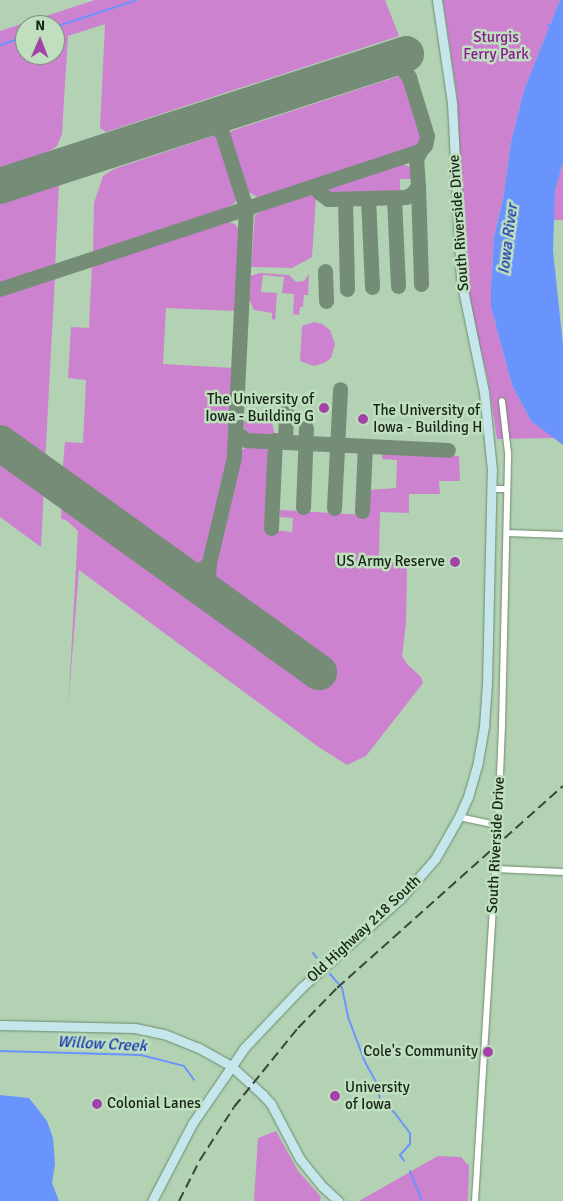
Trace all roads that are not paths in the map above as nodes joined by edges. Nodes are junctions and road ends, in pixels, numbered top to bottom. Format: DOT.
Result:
graph roads {
  1 [pos="437,0"];
  2 [pos="502,401"];
  3 [pos="491,489"];
  4 [pos="507,489"];
  5 [pos="507,533"];
  6 [pos="563,535"];
  7 [pos="459,817"];
  8 [pos="498,824"];
  9 [pos="495,869"];
  10 [pos="563,872"];
  11 [pos="0,1025"];
  12 [pos="231,1066"];
  13 [pos="335,1200"];
  14 [pos="152,1201"];
  15 [pos="475,1201"];
  1 -- 3 [label="main road, South Riverside Drive"];
  2 -- 4 [label="street, South Riverside Drive"];
  3 -- 4 [label="street"];
  3 -- 7 [label="main road, Old Highway 218 South"];
  4 -- 5 [label="street, South Riverside Drive"];
  5 -- 6 [label="street"];
  5 -- 8 [label="street, South Riverside Drive"];
  7 -- 8 [label="street"];
  7 -- 12 [label="main road, Old Highway 218 South"];
  8 -- 9 [label="street, South Riverside Drive"];
  9 -- 10 [label="street"];
  9 -- 15 [label="street, South Riverside Drive"];
  11 -- 12 [label="main road"];
  12 -- 13 [label="main road"];
  12 -- 14 [label="main road, Old Highway 218 South"];
}
